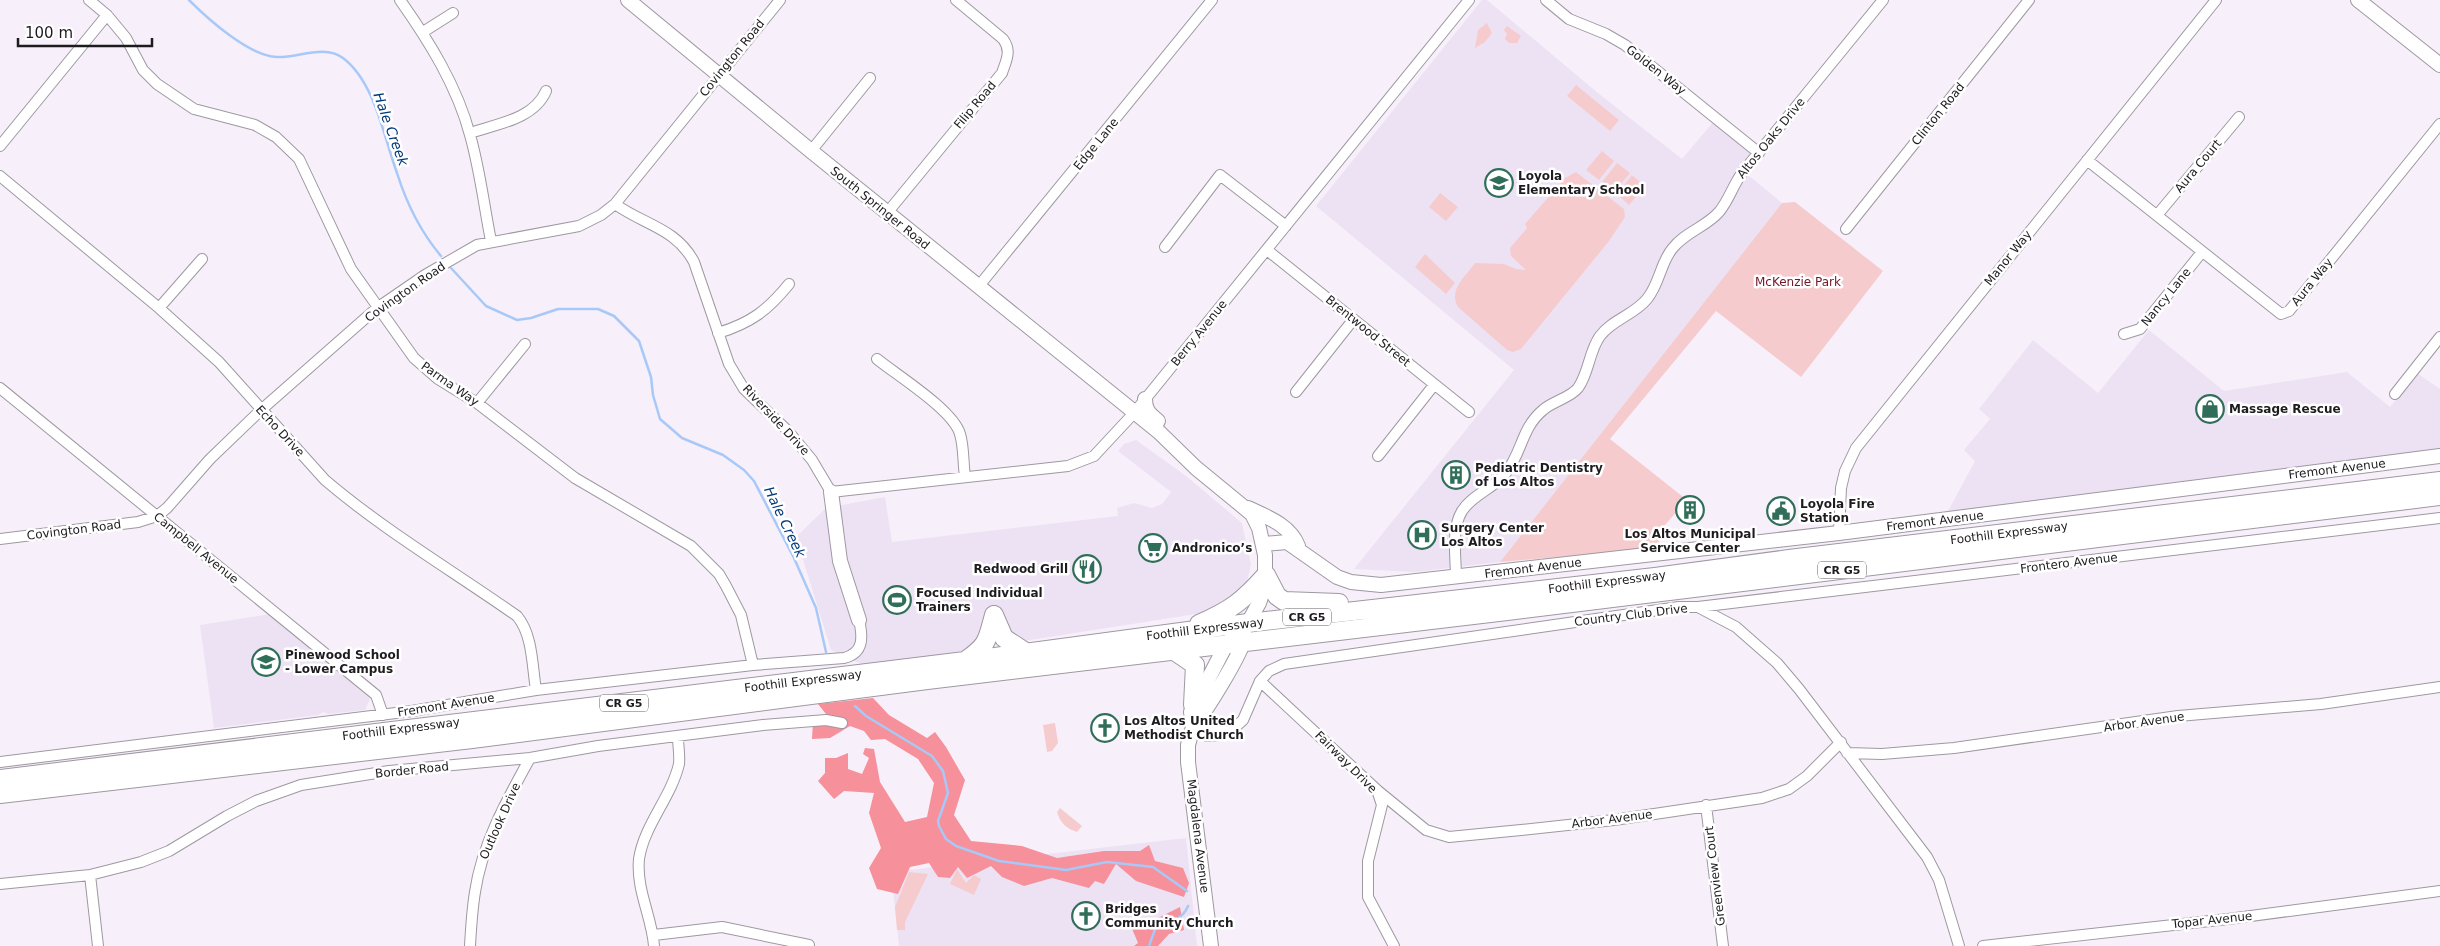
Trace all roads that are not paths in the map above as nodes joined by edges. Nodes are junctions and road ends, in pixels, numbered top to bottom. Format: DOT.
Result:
graph roads {
  1 [pos="89,0"];
  2 [pos="400,0"];
  3 [pos="628,0"];
  4 [pos="780,0"];
  5 [pos="956,0"];
  6 [pos="1212,0"];
  7 [pos="1469,0"];
  8 [pos="1546,0"];
  9 [pos="1883,0"];
  10 [pos="2029,0"];
  11 [pos="2216,0"];
  12 [pos="2358,0"];
  13 [pos="453,13"];
  14 [pos="107,14"];
  15 [pos="423,32"];
  16 [pos="2440,65"];
  17 [pos="718,75"];
  18 [pos="870,78"];
  19 [pos="546,91"];
  20 [pos="2239,117"];
  21 [pos="2440,124"];
  22 [pos="470,133"];
  23 [pos="0,146"];
  24 [pos="810,151"];
  25 [pos="1759,153"];
  26 [pos="2087,160"];
  27 [pos="0,176"];
  28 [pos="615,204"];
  29 [pos="886,213"];
  30 [pos="2158,214"];
  31 [pos="1286,226"];
  32 [pos="1846,229"];
  33 [pos="492,241"];
  34 [pos="1165,246"];
  35 [pos="1267,250"];
  36 [pos="2202,252"];
  37 [pos="202,259"];
  38 [pos="790,284"];
  39 [pos="978,287"];
  40 [pos="159,308"];
  41 [pos="376,308"];
  42 [pos="1353,320"];
  43 [pos="718,333"];
  44 [pos="2124,334"];
  45 [pos="2440,337"];
  46 [pos="526,344"];
  47 [pos="877,359"];
  48 [pos="1434,385"];
  49 [pos="0,388"];
  50 [pos="1296,392"];
  51 [pos="2395,394"];
  52 [pos="1145,399"];
  53 [pos="478,402"];
  54 [pos="261,410"];
  55 [pos="1469,412"];
  56 [pos="1134,413"];
  57 [pos="1159,432"];
  58 [pos="1378,456"];
  59 [pos="2440,456"];
  60 [pos="965,477"];
  61 [pos="2440,480"];
  62 [pos="831,492"];
  63 [pos="2440,496"];
  64 [pos="1244,506"];
  65 [pos="157,516"];
  66 [pos="2440,518"];
  67 [pos="1839,533"];
  68 [pos="0,539"];
  69 [pos="1263,544"];
  70 [pos="1300,549"];
  71 [pos="1266,575"];
  72 [pos="1456,578"];
  73 [pos="1698,607"];
  74 [pos="1366,610"];
  75 [pos="860,620"];
  76 [pos="1248,623"];
  77 [pos="1183,631"];
  78 [pos="1236,642"];
  79 [pos="1173,650"];
  80 [pos="1027,653"];
  81 [pos="965,661"];
  82 [pos="753,665"];
  83 [pos="1260,681"];
  84 [pos="2440,687"];
  85 [pos="536,690"];
  86 [pos="1193,706"];
  87 [pos="383,715"];
  88 [pos="842,723"];
  89 [pos="1193,727"];
  90 [pos="678,737"];
  91 [pos="1841,742"];
  92 [pos="1847,753"];
  93 [pos="530,758"];
  94 [pos="0,762"];
  95 [pos="0,779"];
  96 [pos="1377,790"];
  97 [pos="0,794"];
  98 [pos="1706,805"];
  99 [pos="90,875"];
  100 [pos="0,884"];
  101 [pos="2440,891"];
  102 [pos="654,935"];
  103 [pos="809,945"];
  104 [pos="98,946"];
  105 [pos="470,946"];
  106 [pos="654,946"];
  107 [pos="1211,946"];
  108 [pos="1394,946"];
  109 [pos="1723,946"];
  110 [pos="1959,946"];
  111 [pos="1982,946"];
  1 -- 14 [label="street, Parma Way"];
  2 -- 15 [label="street"];
  3 -- 17 [label="street, South Springer Road"];
  4 -- 17 [label="street, Covington Road"];
  5 -- 29 [label="street, Filip Road"];
  6 -- 39 [label="street, Edge Lane"];
  7 -- 31 [label="street, Berry Avenue"];
  8 -- 25 [label="street, Golden Way"];
  9 -- 25 [label="street, Altos Oaks Drive"];
  10 -- 32 [label="street, Clinton Road"];
  11 -- 26 [label="street, Manor Way"];
  12 -- 16 [label="street"];
  13 -- 15 [label="street"];
  14 -- 23 [label="street"];
  14 -- 41 [label="street, Parma Way"];
  15 -- 22 [label="street"];
  17 -- 24 [label="street, South Springer Road"];
  17 -- 28 [label="street, Covington Road"];
  18 -- 24 [label="street"];
  19 -- 22 [label="street"];
  20 -- 30 [label="street, Aura Court"];
  21 -- 36 [label="street, Aura Way"];
  22 -- 33 [label="street"];
  24 -- 29 [label="street, South Springer Road"];
  25 -- 72 [label="street, Altos Oaks Drive"];
  26 -- 30 [label="street, Aura Way"];
  26 -- 67 [label="street, Manor Way"];
  27 -- 40 [label="street, Echo Drive"];
  28 -- 33 [label="street, Covington Road"];
  28 -- 43 [label="street, Riverside Drive"];
  29 -- 39 [label="street, South Springer Road"];
  30 -- 36 [label="street, Aura Way"];
  31 -- 34 [label="street"];
  31 -- 35 [label="street, Berry Avenue"];
  33 -- 41 [label="street, Covington Road"];
  35 -- 42 [label="street, Brentwood Street"];
  35 -- 52 [label="street, Berry Avenue"];
  36 -- 44 [label="street, Nancy Lane"];
  37 -- 40 [label="street"];
  38 -- 43 [label="street"];
  39 -- 56 [label="street, South Springer Road"];
  40 -- 54 [label="street, Echo Drive"];
  41 -- 53 [label="street, Parma Way"];
  41 -- 54 [label="street, Covington Road"];
  42 -- 48 [label="street, Brentwood Street"];
  42 -- 50 [label="street"];
  43 -- 62 [label="street, Riverside Drive"];
  45 -- 51 [label="street"];
  46 -- 53 [label="street"];
  47 -- 60 [label="street"];
  48 -- 55 [label="street, Brentwood Street"];
  48 -- 58 [label="street"];
  49 -- 65 [label="street, Campbell Avenue"];
  52 -- 56 [label="street, Berry Avenue"];
  52 -- 57 [label="street"];
  53 -- 82 [label="street, Parma Way"];
  54 -- 65 [label="street, Covington Road"];
  54 -- 85 [label="street, Echo Drive"];
  56 -- 57 [label="street, South Springer Road"];
  56 -- 60 [label="street, Berry Avenue"];
  57 -- 64 [label="street, South Springer Road"];
  59 -- 67 [label="street, Fremont Avenue"];
  60 -- 62 [label="street, Berry Avenue"];
  61 -- 74 [label="highway, Foothill Expressway / CR G5"];
  62 -- 75 [label="street, Riverside Drive"];
  63 -- 78 [label="highway, Foothill Expressway / CR G5"];
  64 -- 69 [label="street, South Springer Road"];
  64 -- 70 [label="street"];
  65 -- 68 [label="street, Covington Road"];
  65 -- 87 [label="street, Campbell Avenue"];
  66 -- 73 [label="street, Frontero Avenue"];
  67 -- 72 [label="street, Fremont Avenue"];
  69 -- 70 [label="street, Fremont Avenue"];
  69 -- 71 [label="street, South Springer Road"];
  70 -- 72 [label="street, Fremont Avenue"];
  71 -- 74 [label="highway"];
  71 -- 76 [label="street, South Springer Road"];
  71 -- 77 [label="highway"];
  73 -- 83 [label="street, Country Club Drive"];
  73 -- 91 [label="street, Country Club Drive"];
  74 -- 76 [label="highway, Foothill Expressway / CR G5"];
  75 -- 82 [label="street, Fremont Avenue"];
  76 -- 77 [label="highway, Foothill Expressway / CR G5"];
  76 -- 78 [label="street, Magdalena Avenue"];
  77 -- 80 [label="highway, Foothill Expressway / CR G5"];
  78 -- 79 [label="highway, Foothill Expressway / CR G5"];
  78 -- 86 [label="street, Magdalena Avenue"];
  78 -- 89 [label="street, Magdalena Avenue"];
  79 -- 86 [label="highway"];
  79 -- 97 [label="highway, Foothill Expressway / CR G5"];
  80 -- 81 [label="highway, Foothill Expressway / CR G5"];
  80 -- 81 [label="highway"];
  81 -- 95 [label="highway, Foothill Expressway / CR G5"];
  82 -- 85 [label="street, Fremont Avenue"];
  83 -- 89 [label="street, Country Club Drive"];
  83 -- 96 [label="street, Fairway Drive"];
  84 -- 92 [label="street, Arbor Avenue"];
  85 -- 87 [label="street, Fremont Avenue"];
  86 -- 89 [label="street, Magdalena Avenue"];
  87 -- 94 [label="street, Fremont Avenue"];
  88 -- 90 [label="street, Border Road"];
  89 -- 107 [label="street, Magdalena Avenue"];
  90 -- 93 [label="street, Border Road"];
  90 -- 102 [label="street"];
  91 -- 92 [label="street, Country Club Drive"];
  91 -- 98 [label="street, Arbor Avenue"];
  92 -- 110 [label="street, Country Club Drive"];
  93 -- 99 [label="street, Border Road"];
  93 -- 105 [label="street, Outlook Drive"];
  96 -- 98 [label="street, Arbor Avenue"];
  96 -- 108 [label="street, Fairway Drive"];
  98 -- 109 [label="street, Greenview Court"];
  99 -- 100 [label="street, Border Road"];
  99 -- 104 [label="street"];
  101 -- 111 [label="street, Topar Avenue"];
  102 -- 103 [label="street"];
  102 -- 106 [label="street"];
}
